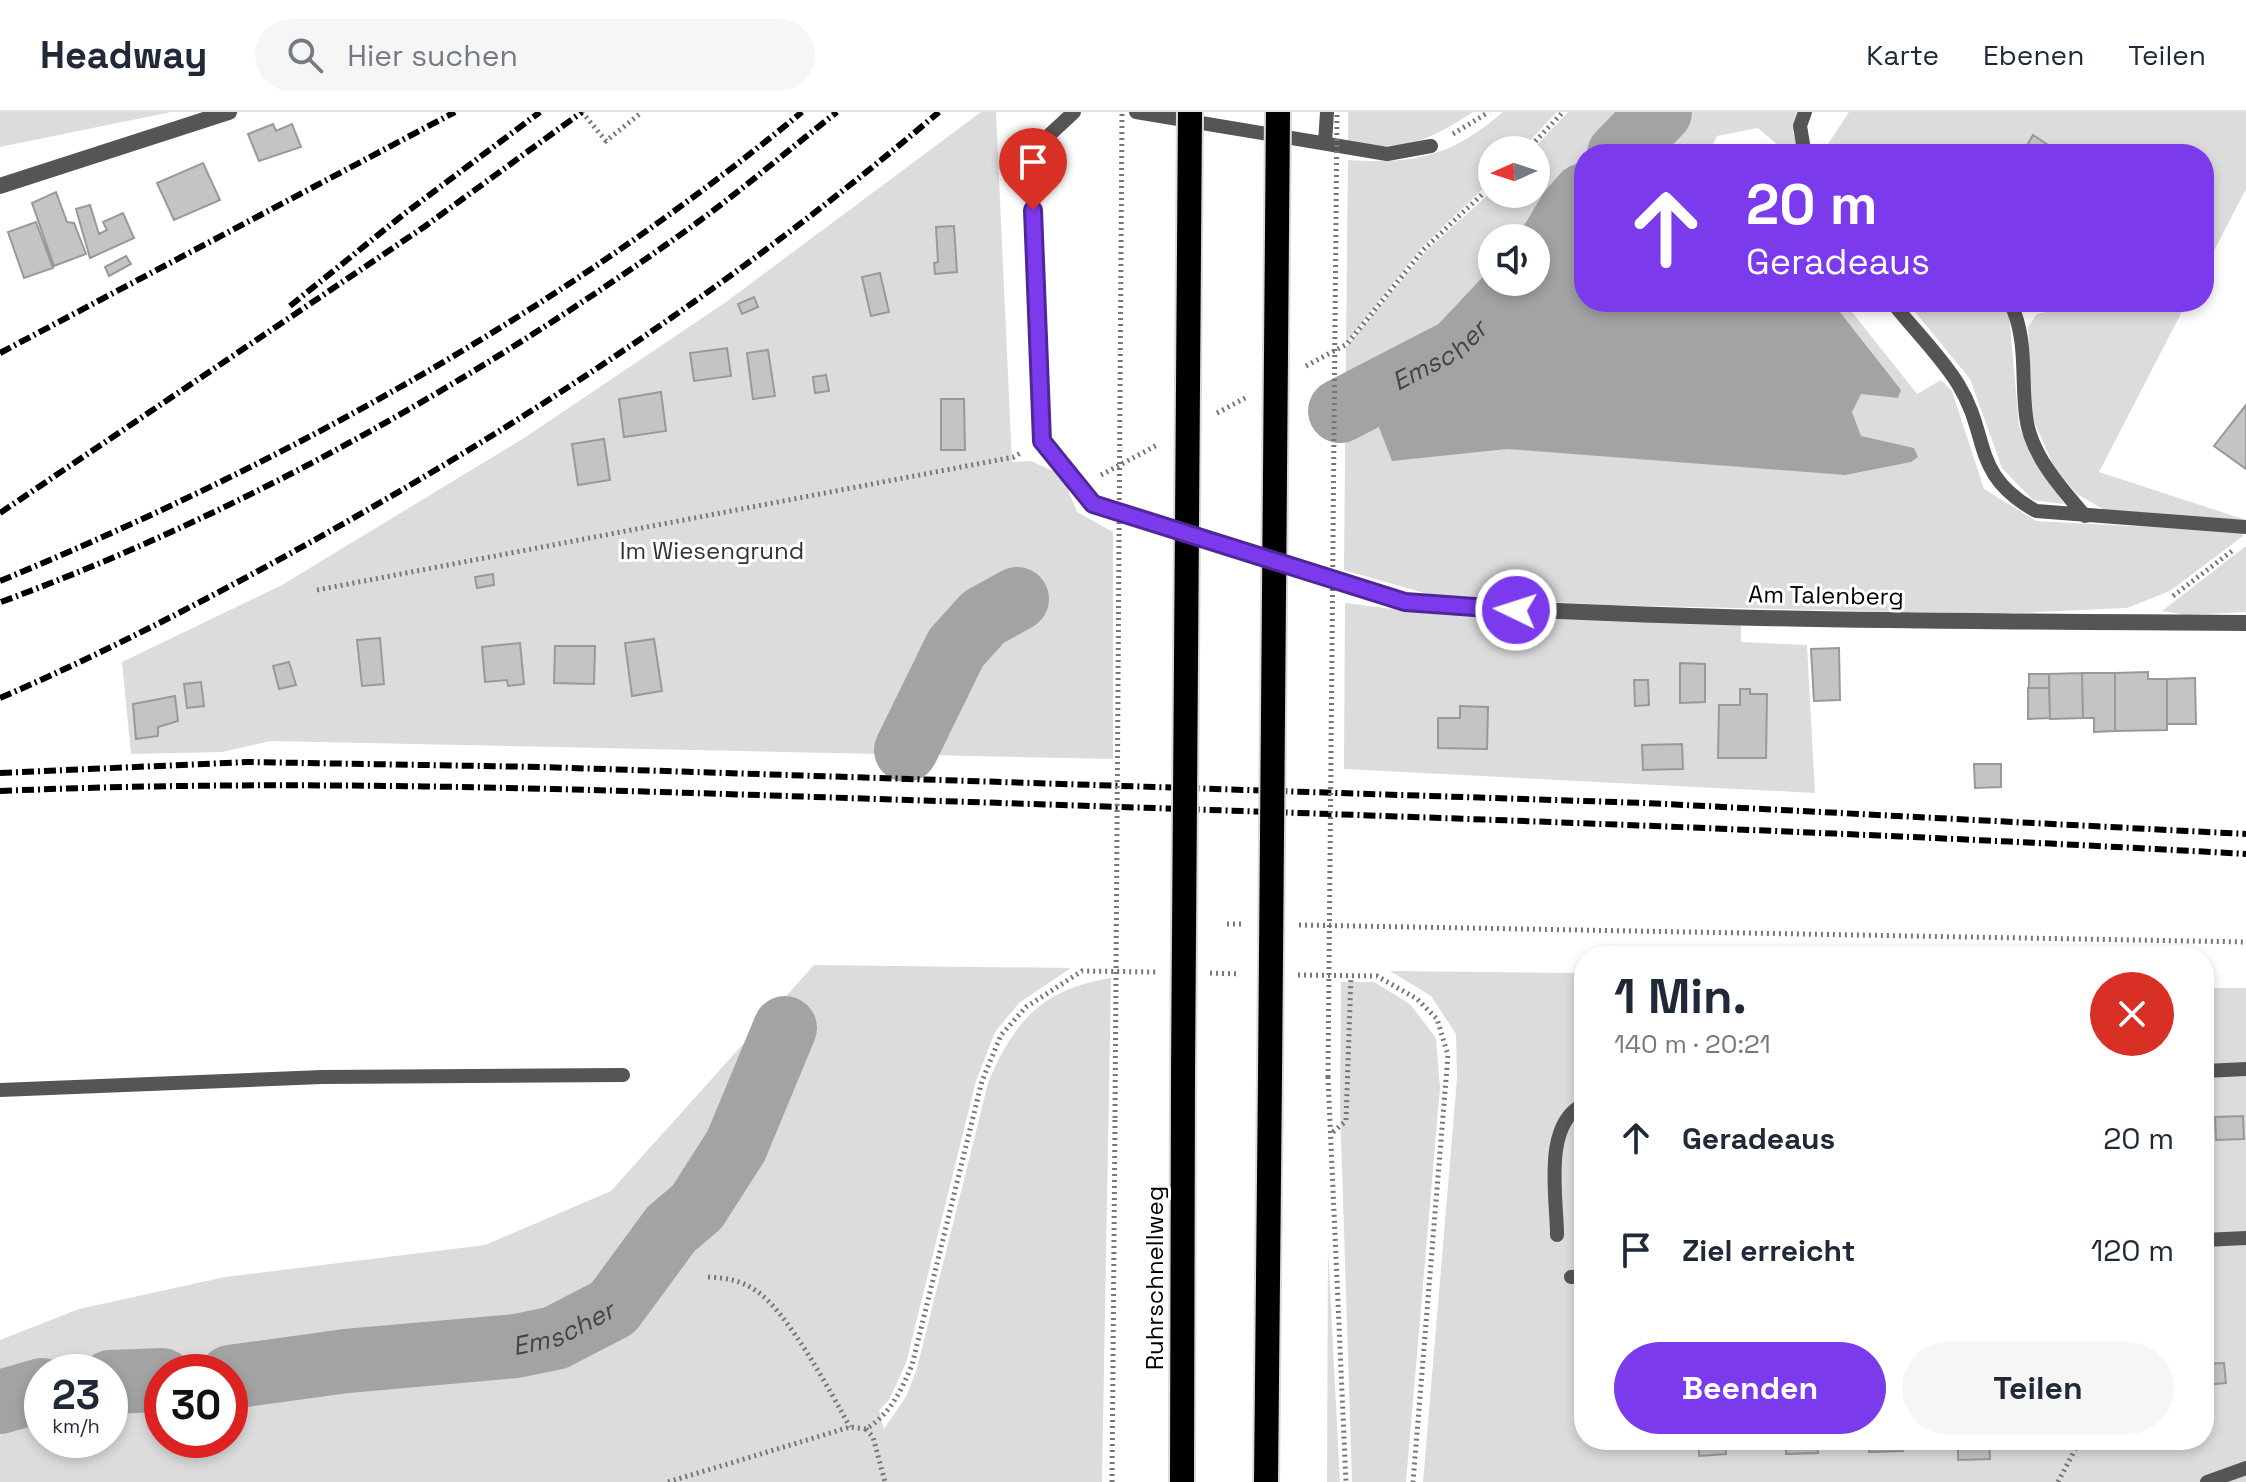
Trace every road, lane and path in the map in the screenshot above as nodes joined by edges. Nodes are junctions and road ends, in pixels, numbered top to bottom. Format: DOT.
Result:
graph roads {
  1 [pos="229,112"];
  2 [pos="582,112"];
  3 [pos="642,112"];
  4 [pos="1074,112"];
  5 [pos="1122,112"];
  6 [pos="1136,112"];
  7 [pos="1190,112"];
  8 [pos="1278,112"];
  9 [pos="1327,112"];
  10 [pos="1337,112"];
  11 [pos="1489,112"];
  12 [pos="1563,112"];
  13 [pos="1805,112"];
  14 [pos="1540,136"];
  15 [pos="1325,143"];
  16 [pos="1803,144"];
  17 [pos="1431,146"];
  18 [pos="0,186"];
  19 [pos="1900,312"];
  20 [pos="2015,312"];
  21 [pos="1042,441"];
  22 [pos="2085,516"];
  23 [pos="2246,527"];
  24 [pos="2234,550"];
  25 [pos="317,590"];
  26 [pos="1405,602"];
  27 [pos="2138,622"];
  28 [pos="2246,623"];
  29 [pos="1227,924"];
  30 [pos="1242,924"];
  31 [pos="1290,925"];
  32 [pos="2246,942"];
  33 [pos="1351,976"];
  34 [pos="2246,1069"];
  35 [pos="2214,1071"];
  36 [pos="623,1075"];
  37 [pos="0,1090"];
  38 [pos="1574,1109"];
  39 [pos="1333,1132"];
  40 [pos="1557,1235"];
  41 [pos="2246,1238"];
  42 [pos="2214,1240"];
  43 [pos="708,1277"];
  44 [pos="850,1427"];
  45 [pos="2075,1450"];
  46 [pos="2246,1468"];
  47 [pos="668,1482"];
  48 [pos="885,1482"];
  49 [pos="1112,1482"];
  50 [pos="1182,1482"];
  51 [pos="1266,1482"];
  52 [pos="1346,1482"];
  53 [pos="2058,1482"];
  54 [pos="2207,1482"];
  1 -- 18 [label="street"];
  2 -- 3 [label="path"];
  4 -- 21 [label="lane"];
  5 -- 49 [label="path, bridge"];
  6 -- 15 [label="lane"];
  7 -- 50 [label="highway, Ruhrschnellweg, bridge"];
  8 -- 51 [label="highway, bridge"];
  9 -- 15 [label="lane"];
  10 -- 39 [label="path, bridge"];
  11 -- 17 [label="path"];
  12 -- 14 [label="path"];
  13 -- 16 [label="lane"];
  15 -- 17 [label="lane"];
  19 -- 22 [label="lane"];
  20 -- 22 [label="lane"];
  21 -- 25 [label="path"];
  21 -- 26 [label="lane"];
  22 -- 23 [label="lane"];
  24 -- 27 [label="path"];
  26 -- 27 [label="street, Am Talenberg"];
  27 -- 28 [label="street, Am Talenberg"];
  29 -- 30 [label="path"];
  31 -- 32 [label="path"];
  33 -- 39 [label="path"];
  34 -- 35 [label="lane"];
  36 -- 37 [label="lane"];
  38 -- 40 [label="lane"];
  39 -- 52 [label="path"];
  41 -- 42 [label="lane"];
  43 -- 44 [label="path"];
  44 -- 47 [label="path"];
  44 -- 48 [label="path"];
  45 -- 53 [label="path"];
  46 -- 54 [label="lane"];
}
